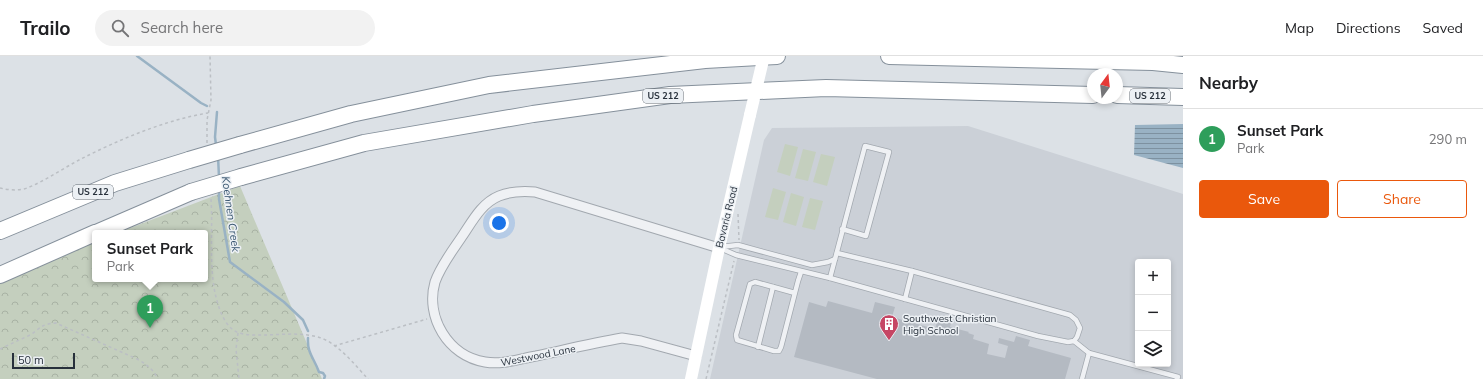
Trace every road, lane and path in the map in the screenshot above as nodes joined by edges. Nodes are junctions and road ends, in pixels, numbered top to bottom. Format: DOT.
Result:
graph roads {
  1 [pos="210,56"];
  2 [pos="764,56"];
  3 [pos="777,56"];
  4 [pos="889,56"];
  5 [pos="1183,63"];
  6 [pos="1087,94"];
  7 [pos="1123,95"];
  8 [pos="1183,97"];
  9 [pos="208,113"];
  10 [pos="207,146"];
  11 [pos="0,188"];
  12 [pos="211,198"];
  13 [pos="842,229"];
  14 [pos="102,230"];
  15 [pos="0,231"];
  16 [pos="92,234"];
  17 [pos="719,248"];
  18 [pos="837,252"];
  19 [pos="835,259"];
  20 [pos="812,265"];
  21 [pos="912,271"];
  22 [pos="801,272"];
  23 [pos="810,274"];
  24 [pos="0,275"];
  25 [pos="830,278"];
  26 [pos="773,287"];
  27 [pos="795,293"];
  28 [pos="905,299"];
  29 [pos="435,317"];
  30 [pos="238,333"];
  31 [pos="1074,341"];
  32 [pos="334,346"];
  33 [pos="758,347"];
  34 [pos="0,349"];
  35 [pos="1090,352"];
  36 [pos="696,356"];
  37 [pos="158,379"];
  38 [pos="239,379"];
  39 [pos="368,379"];
  40 [pos="691,379"];
  41 [pos="1082,379"];
  42 [pos="1177,379"];
  1 -- 9 [label="path"];
  2 -- 17 [label="street, Bavaria Road, bridge"];
  3 -- 15 [label="highway, US 212, bridge"];
  4 -- 5 [label="highway"];
  6 -- 14 [label="highway, US 212, bridge"];
  7 -- 8 [label="highway, US 212"];
  9 -- 10 [label="path"];
  9 -- 11 [label="path"];
  12 -- 30 [label="path"];
  13 -- 13 [label="lane"];
  13 -- 18 [label="lane"];
  16 -- 24 [label="highway, US 212"];
  17 -- 20 [label="lane"];
  17 -- 22 [label="lane"];
  17 -- 29 [label="street, Westwood Lane"];
  17 -- 36 [label="street, Bavaria Road"];
  18 -- 19 [label="lane"];
  18 -- 21 [label="lane"];
  19 -- 20 [label="lane"];
  19 -- 25 [label="lane"];
  20 -- 23 [label="lane"];
  21 -- 28 [label="lane"];
  21 -- 31 [label="lane"];
  22 -- 23 [label="lane"];
  22 -- 27 [label="lane"];
  23 -- 25 [label="lane"];
  25 -- 28 [label="lane"];
  26 -- 27 [label="lane"];
  26 -- 33 [label="lane"];
  26 -- 33 [label="lane"];
  27 -- 33 [label="lane"];
  28 -- 31 [label="lane"];
  29 -- 32 [label="path"];
  29 -- 36 [label="street, Westwood Lane"];
  30 -- 32 [label="path"];
  30 -- 38 [label="path"];
  31 -- 35 [label="lane"];
  32 -- 39 [label="path"];
  34 -- 37 [label="path"];
  35 -- 41 [label="lane"];
  35 -- 42 [label="lane"];
  36 -- 40 [label="street, Bavaria Road"];
}
